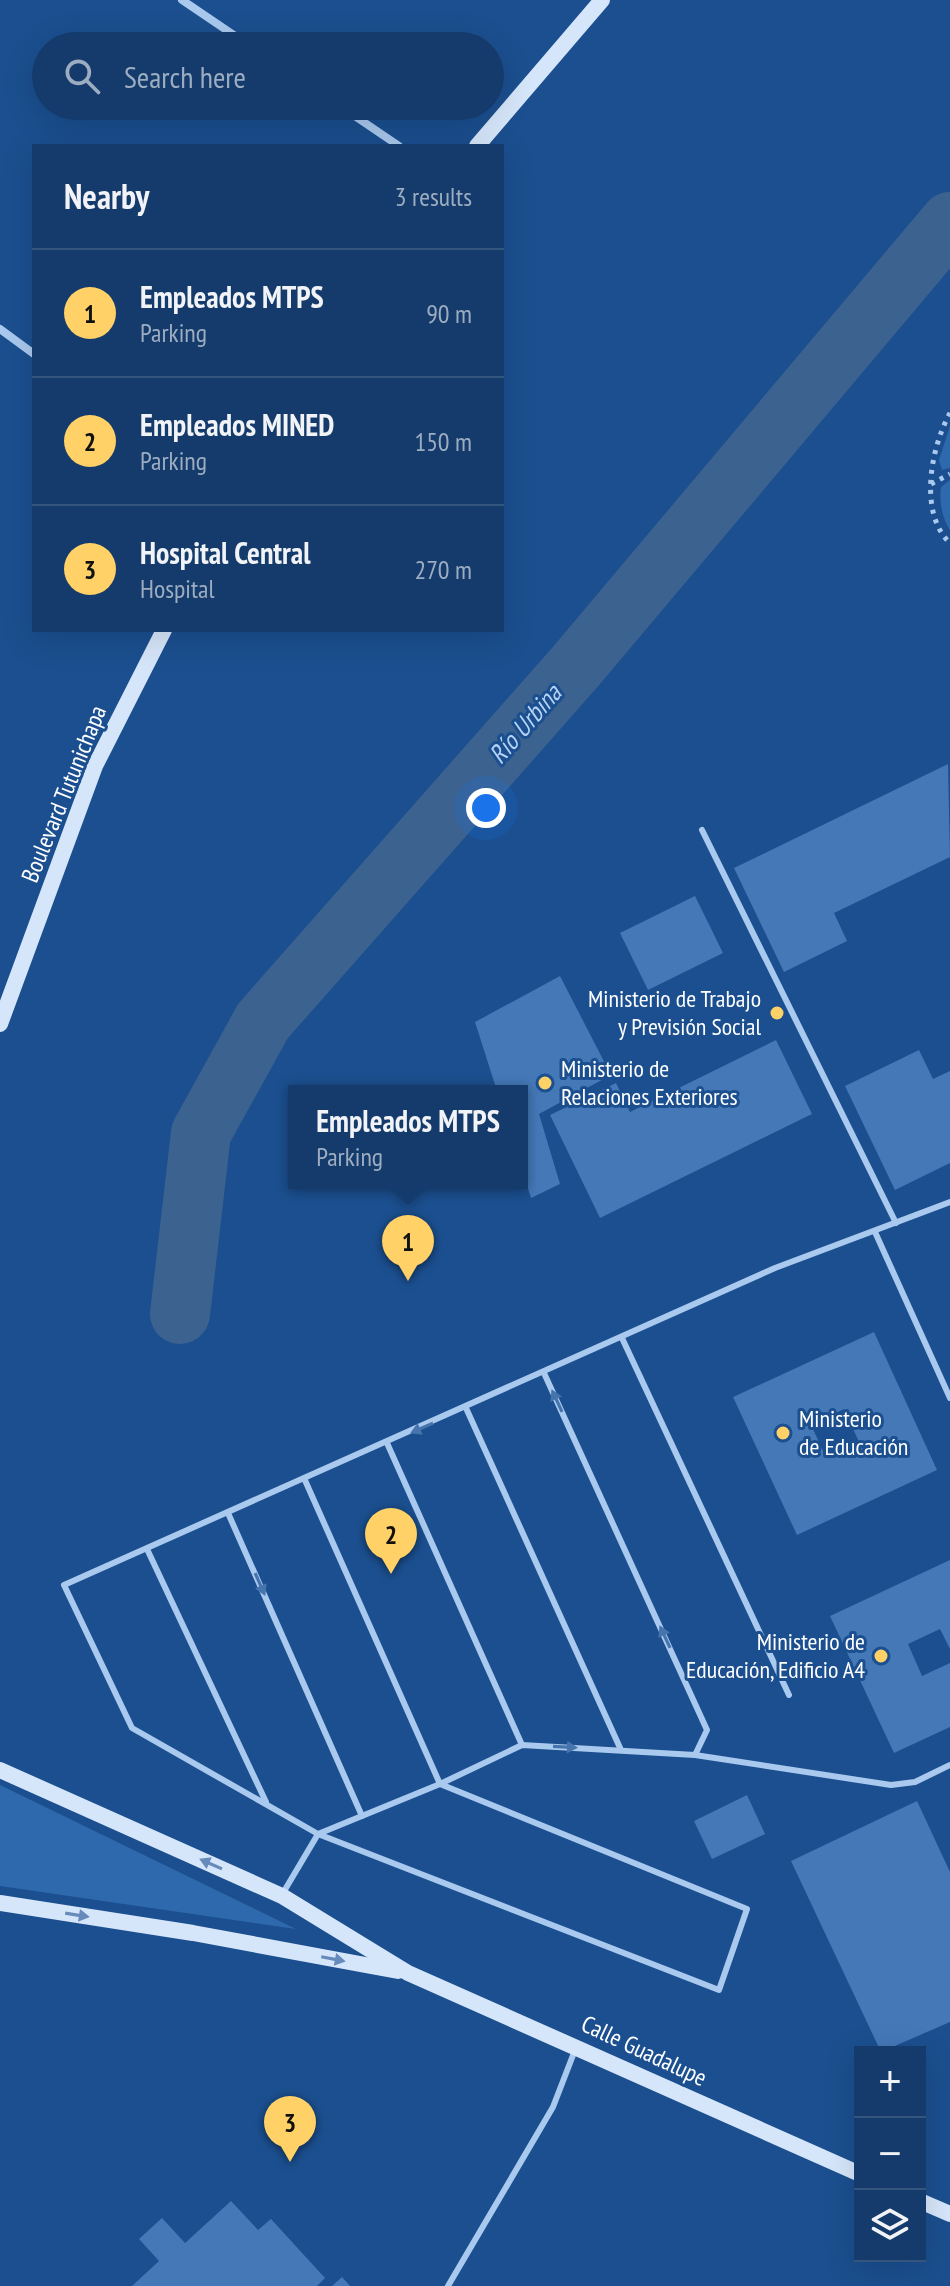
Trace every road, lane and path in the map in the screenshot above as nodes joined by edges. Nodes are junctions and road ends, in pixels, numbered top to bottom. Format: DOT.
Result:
graph roads {
  1 [pos="182,0"];
  2 [pos="602,0"];
  3 [pos="229,32"];
  4 [pos="504,114"];
  5 [pos="361,120"];
  6 [pos="499,120"];
  7 [pos="396,144"];
  8 [pos="479,144"];
  9 [pos="0,329"];
  10 [pos="32,353"];
  11 [pos="950,413"];
  12 [pos="950,474"];
  13 [pos="931,484"];
  14 [pos="950,543"];
  15 [pos="163,632"];
  16 [pos="702,830"];
  17 [pos="0,1024"];
  18 [pos="950,1202"];
  19 [pos="896,1223"];
  20 [pos="875,1232"];
  21 [pos="622,1338"];
  22 [pos="544,1373"];
  23 [pos="950,1398"];
  24 [pos="466,1408"];
  25 [pos="387,1443"];
  26 [pos="304,1478"];
  27 [pos="228,1513"];
  28 [pos="147,1549"];
  29 [pos="789,1695"];
  30 [pos="522,1745"];
  31 [pos="621,1750"];
  32 [pos="695,1755"];
  33 [pos="950,1765"];
  34 [pos="0,1770"];
  35 [pos="440,1784"];
  36 [pos="267,1805"];
  37 [pos="362,1816"];
  38 [pos="318,1834"];
  39 [pos="282,1896"];
  40 [pos="0,1903"];
  41 [pos="408,1973"];
  42 [pos="577,2046"];
  43 [pos="854,2171"];
  44 [pos="926,2203"];
  45 [pos="950,2212"];
  46 [pos="448,2286"];
  1 -- 3 [label="street"];
  2 -- 4 [label="street"];
  5 -- 7 [label="street"];
  6 -- 8 [label="street"];
  9 -- 10 [label="street"];
  11 -- 13 [label="path"];
  12 -- 13 [label="path"];
  13 -- 14 [label="path"];
  15 -- 17 [label="street, Boulevard Tutunichapa"];
  16 -- 19 [label="lane"];
  18 -- 19 [label="lane"];
  19 -- 20 [label="lane"];
  20 -- 21 [label="lane"];
  20 -- 23 [label="lane"];
  21 -- 22 [label="lane"];
  21 -- 29 [label="lane"];
  22 -- 24 [label="lane"];
  32 -- 22 [label="lane, one-way"];
  24 -- 25 [label="lane, one-way"];
  24 -- 31 [label="lane"];
  25 -- 26 [label="lane"];
  25 -- 30 [label="lane"];
  26 -- 27 [label="lane"];
  26 -- 35 [label="lane"];
  27 -- 28 [label="lane"];
  27 -- 37 [label="lane, one-way"];
  28 -- 36 [label="lane"];
  28 -- 36 [label="lane"];
  30 -- 31 [label="lane, one-way"];
  30 -- 35 [label="lane"];
  31 -- 32 [label="lane"];
  32 -- 33 [label="lane"];
  39 -- 34 [label="street, Calle Guadalupe, one-way"];
  35 -- 37 [label="lane"];
  35 -- 38 [label="lane"];
  36 -- 38 [label="lane"];
  37 -- 38 [label="lane"];
  38 -- 39 [label="lane"];
  39 -- 41 [label="street, Calle Guadalupe"];
  40 -- 41 [label="street, Calle Guadalupe, one-way"];
  41 -- 42 [label="street, Calle Guadalupe"];
  42 -- 43 [label="street, Calle Guadalupe"];
  42 -- 46 [label="lane"];
  44 -- 45 [label="street"];
}
